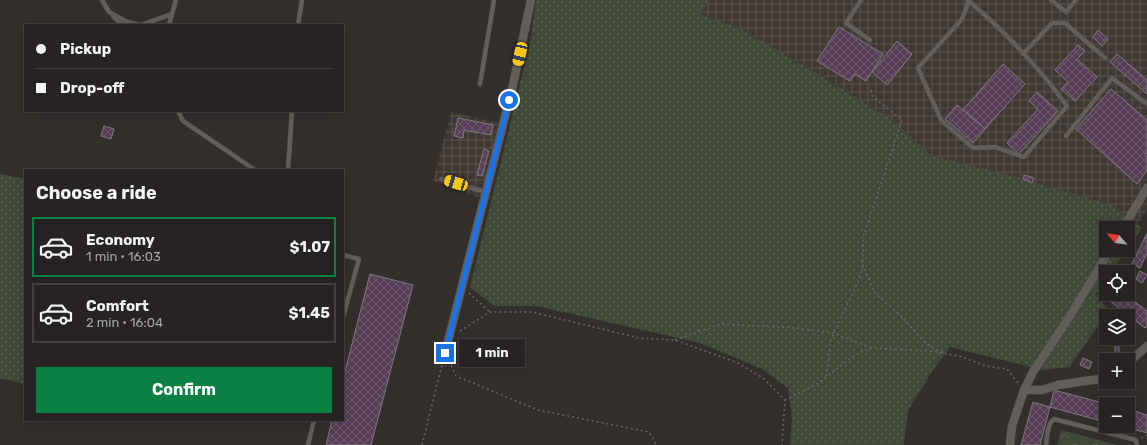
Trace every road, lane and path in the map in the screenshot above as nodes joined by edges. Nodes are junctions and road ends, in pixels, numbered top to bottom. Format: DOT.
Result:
graph roads {
  1 [pos="102,0"];
  2 [pos="176,0"];
  3 [pos="302,0"];
  4 [pos="494,0"];
  5 [pos="531,0"];
  6 [pos="861,0"];
  7 [pos="968,0"];
  8 [pos="1051,0"];
  9 [pos="1076,0"];
  10 [pos="109,12"];
  11 [pos="172,14"];
  12 [pos="121,24"];
  13 [pos="136,24"];
  14 [pos="143,24"];
  15 [pos="169,24"];
  16 [pos="298,24"];
  17 [pos="870,40"];
  18 [pos="1023,54"];
  19 [pos="1105,58"];
  20 [pos="480,84"];
  21 [pos="871,90"];
  22 [pos="1147,104"];
  23 [pos="178,112"];
  24 [pos="292,112"];
  25 [pos="1066,136"];
  26 [pos="254,169"];
  27 [pos="288,169"];
  28 [pos="441,179"];
  29 [pos="1147,188"];
  30 [pos="485,192"];
  31 [pos="1127,221"];
  32 [pos="344,255"];
  33 [pos="1106,257"];
  34 [pos="863,266"];
  35 [pos="462,287"];
  36 [pos="490,312"];
  37 [pos="344,313"];
  38 [pos="833,333"];
  39 [pos="448,339"];
  40 [pos="675,340"];
  41 [pos="1147,346"];
  42 [pos="871,348"];
  43 [pos="445,353"];
  44 [pos="943,353"];
  45 [pos="1135,357"];
  46 [pos="826,377"];
  47 [pos="1099,379"];
  48 [pos="1024,390"];
  49 [pos="785,400"];
  50 [pos="314,421"];
  51 [pos="308,445"];
  52 [pos="422,445"];
  53 [pos="657,445"];
  54 [pos="782,445"];
  55 [pos="1010,445"];
  56 [pos="1046,445"];
  57 [pos="1137,445"];
  1 -- 10 [label="lane"];
  2 -- 11 [label="lane"];
  3 -- 16 [label="lane"];
  4 -- 20 [label="lane"];
  5 -- 30 [label="street"];
  6 -- 17 [label="lane"];
  7 -- 18 [label="lane"];
  7 -- 18 [label="lane"];
  8 -- 9 [label="lane"];
  10 -- 12 [label="lane"];
  10 -- 13 [label="lane"];
  11 -- 14 [label="lane"];
  11 -- 15 [label="lane"];
  18 -- 19 [label="lane"];
  21 -- 34 [label="path"];
  22 -- 25 [label="lane"];
  23 -- 26 [label="lane"];
  24 -- 27 [label="lane"];
  28 -- 30 [label="lane"];
  29 -- 31 [label="street"];
  30 -- 35 [label="street"];
  32 -- 37 [label="lane"];
  33 -- 48 [label="street"];
  34 -- 38 [label="path"];
  34 -- 44 [label="path"];
  35 -- 36 [label="path"];
  35 -- 39 [label="street"];
  36 -- 39 [label="path"];
  36 -- 40 [label="path"];
  38 -- 40 [label="path"];
  38 -- 42 [label="path"];
  38 -- 46 [label="path"];
  39 -- 43 [label="street"];
  40 -- 49 [label="path"];
  41 -- 45 [label="street"];
  42 -- 44 [label="path"];
  42 -- 46 [label="path"];
  43 -- 52 [label="path"];
  43 -- 53 [label="path"];
  44 -- 48 [label="path"];
  46 -- 49 [label="path"];
  47 -- 48 [label="street"];
  48 -- 55 [label="street"];
  49 -- 54 [label="path"];
  50 -- 51 [label="lane"];
  56 -- 57 [label="lane"];
}
